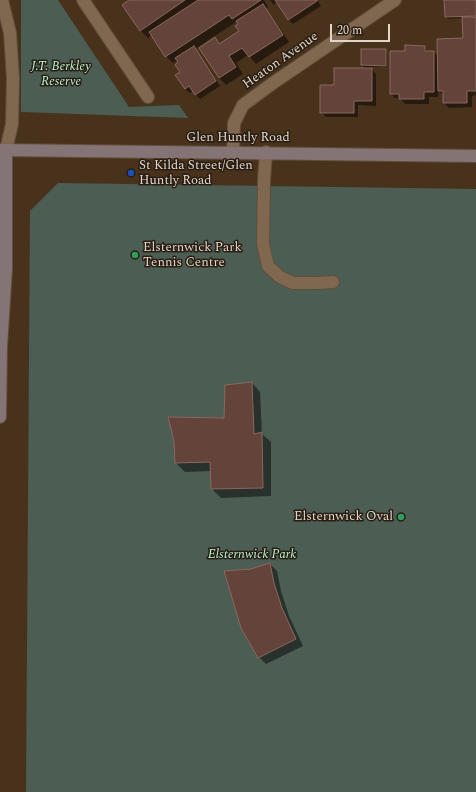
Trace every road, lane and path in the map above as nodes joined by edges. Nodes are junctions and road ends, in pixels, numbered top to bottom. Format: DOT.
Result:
graph roads {
  1 [pos="2,0"];
  2 [pos="83,0"];
  3 [pos="395,0"];
  4 [pos="148,97"];
  5 [pos="2,147"];
  6 [pos="233,152"];
  7 [pos="266,152"];
  8 [pos="476,156"];
  9 [pos="333,282"];
  10 [pos="0,417"];
  1 -- 5 [label="street"];
  2 -- 4 [label="street"];
  3 -- 6 [label="street, Heaton Avenue"];
  5 -- 6 [label="main road, Glen Huntly Road"];
  5 -- 10 [label="main road"];
  6 -- 7 [label="main road, Glen Huntly Road"];
  7 -- 8 [label="main road, Glen Huntly Road"];
  7 -- 9 [label="street"];
}
